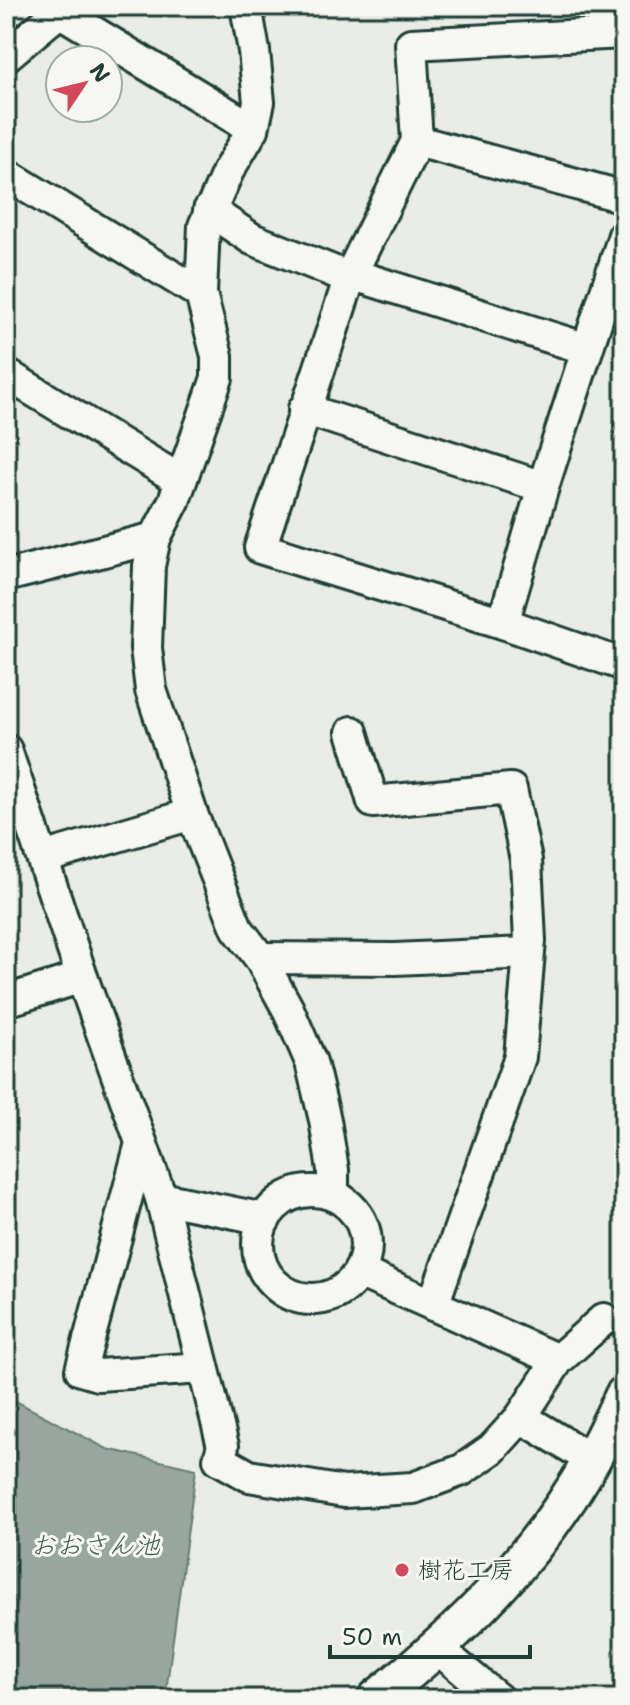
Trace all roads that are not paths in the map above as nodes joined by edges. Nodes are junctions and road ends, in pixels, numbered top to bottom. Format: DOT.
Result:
graph roads {
  1 [pos="246,6"];
  2 [pos="63,9"];
  3 [pos="624,33"];
  4 [pos="8,48"];
  5 [pos="253,129"];
  6 [pos="417,141"];
  7 [pos="6,174"];
  8 [pos="624,197"];
  9 [pos="209,210"];
  10 [pos="624,235"];
  11 [pos="351,276"];
  12 [pos="201,294"];
  13 [pos="587,349"];
  14 [pos="6,374"];
  15 [pos="304,409"];
  16 [pos="180,480"];
  17 [pos="543,487"];
  18 [pos="155,538"];
  19 [pos="6,576"];
  20 [pos="503,623"];
  21 [pos="624,665"];
  22 [pos="352,732"];
  23 [pos="6,750"];
  24 [pos="192,814"];
  25 [pos="43,858"];
  26 [pos="527,953"];
  27 [pos="260,958"];
  28 [pos="82,977"];
  29 [pos="6,1001"];
  30 [pos="141,1143"];
  31 [pos="333,1195"];
  32 [pos="161,1198"];
  33 [pos="265,1219"];
  34 [pos="359,1272"];
  35 [pos="433,1305"];
  36 [pos="604,1319"];
  37 [pos="558,1360"];
  38 [pos="203,1368"];
  39 [pos="624,1395"];
  40 [pos="521,1417"];
  41 [pos="592,1460"];
  42 [pos="438,1649"];
  43 [pos="376,1699"];
  44 [pos="498,1699"];
  1 -- 5 [label="street"];
  2 -- 4 [label="street"];
  2 -- 5 [label="street"];
  3 -- 6 [label="street"];
  5 -- 9 [label="street"];
  6 -- 8 [label="street"];
  6 -- 11 [label="street"];
  7 -- 12 [label="street"];
  9 -- 11 [label="street"];
  9 -- 12 [label="street"];
  10 -- 13 [label="street"];
  11 -- 13 [label="street"];
  11 -- 15 [label="street"];
  12 -- 16 [label="street"];
  13 -- 17 [label="street"];
  14 -- 16 [label="street"];
  15 -- 17 [label="street"];
  15 -- 20 [label="street"];
  16 -- 18 [label="street"];
  17 -- 20 [label="street"];
  18 -- 19 [label="street"];
  18 -- 24 [label="street"];
  20 -- 21 [label="street"];
  22 -- 26 [label="street"];
  23 -- 25 [label="street"];
  24 -- 25 [label="street"];
  24 -- 27 [label="street"];
  25 -- 28 [label="street"];
  26 -- 27 [label="street"];
  26 -- 35 [label="street"];
  27 -- 31 [label="street"];
  28 -- 29 [label="street"];
  28 -- 30 [label="street"];
  30 -- 32 [label="street"];
  30 -- 38 [label="street"];
  31 -- 33 [label="street"];
  31 -- 34 [label="street"];
  32 -- 33 [label="street"];
  32 -- 38 [label="street"];
  33 -- 34 [label="street"];
  34 -- 35 [label="street"];
  35 -- 37 [label="street"];
  36 -- 37 [label="street"];
  37 -- 40 [label="street"];
  38 -- 40 [label="street"];
  39 -- 41 [label="street"];
  40 -- 41 [label="street"];
  41 -- 42 [label="street"];
  42 -- 43 [label="street"];
  42 -- 44 [label="street"];
}
